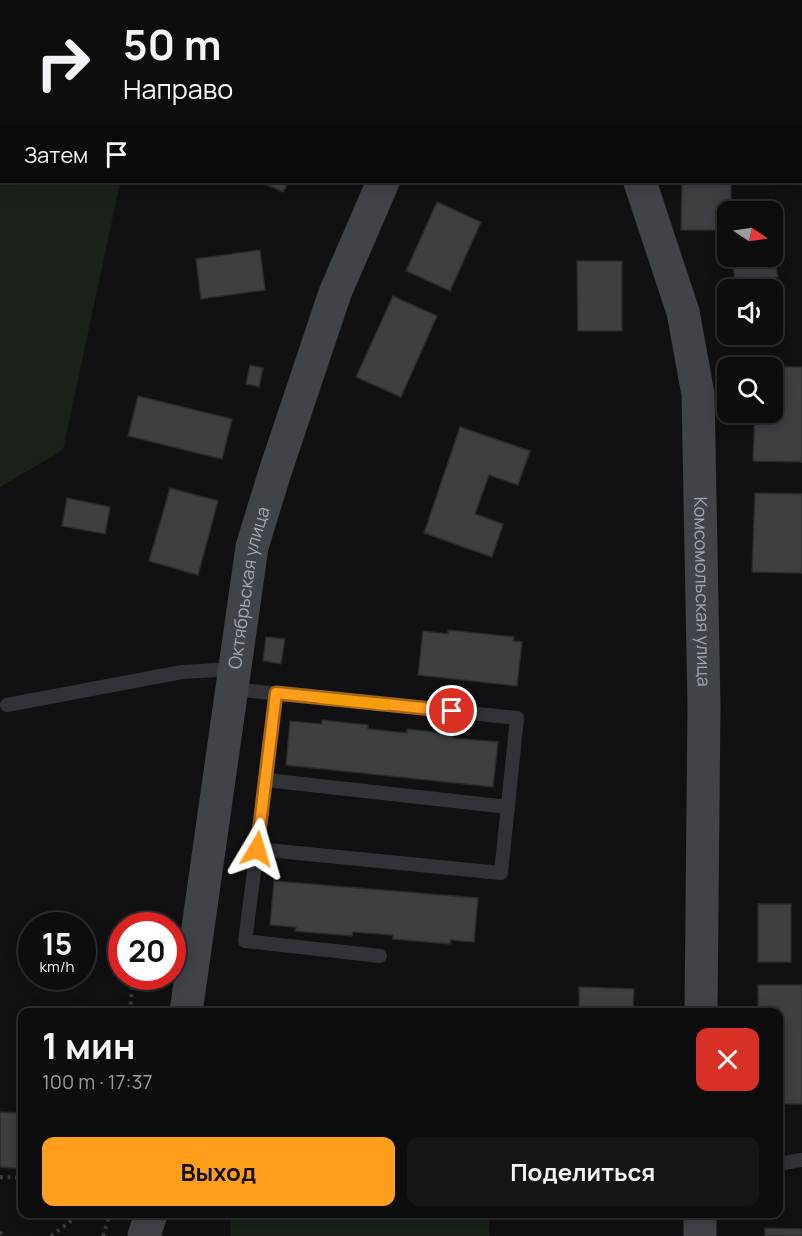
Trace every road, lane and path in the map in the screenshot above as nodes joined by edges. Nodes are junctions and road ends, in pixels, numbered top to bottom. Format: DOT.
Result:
graph roads {
  1 [pos="383,183"];
  2 [pos="640,183"];
  3 [pos="233,679"];
  4 [pos="276,693"];
  5 [pos="7,705"];
  6 [pos="266,780"];
  7 [pos="508,807"];
  8 [pos="257,849"];
  9 [pos="380,956"];
  10 [pos="132,990"];
  11 [pos="130,1008"];
  12 [pos="187,1008"];
  13 [pos="701,1008"];
  14 [pos="802,1160"];
  15 [pos="783,1163"];
  16 [pos="0,1177"];
  17 [pos="18,1178"];
  18 [pos="75,1218"];
  19 [pos="109,1218"];
  20 [pos="150,1218"];
  21 [pos="700,1218"];
  22 [pos="0,1232"];
  23 [pos="3,1236"];
  24 [pos="51,1236"];
  25 [pos="103,1236"];
  26 [pos="144,1236"];
  27 [pos="700,1236"];
  1 -- 3 [label="main road, Октябрьская улица"];
  2 -- 13 [label="main road, Комсомольская улица"];
  3 -- 4 [label="lane"];
  3 -- 5 [label="lane"];
  3 -- 12 [label="main road, Октябрьская улица"];
  4 -- 6 [label="lane"];
  4 -- 7 [label="lane"];
  6 -- 7 [label="lane"];
  6 -- 8 [label="lane"];
  7 -- 8 [label="lane"];
  8 -- 9 [label="lane"];
  10 -- 11 [label="path"];
  14 -- 15 [label="lane"];
  16 -- 17 [label="path"];
  18 -- 24 [label="path"];
  19 -- 25 [label="path"];
  20 -- 26 [label="main road"];
  21 -- 27 [label="main road"];
  22 -- 23 [label="path"];
}
